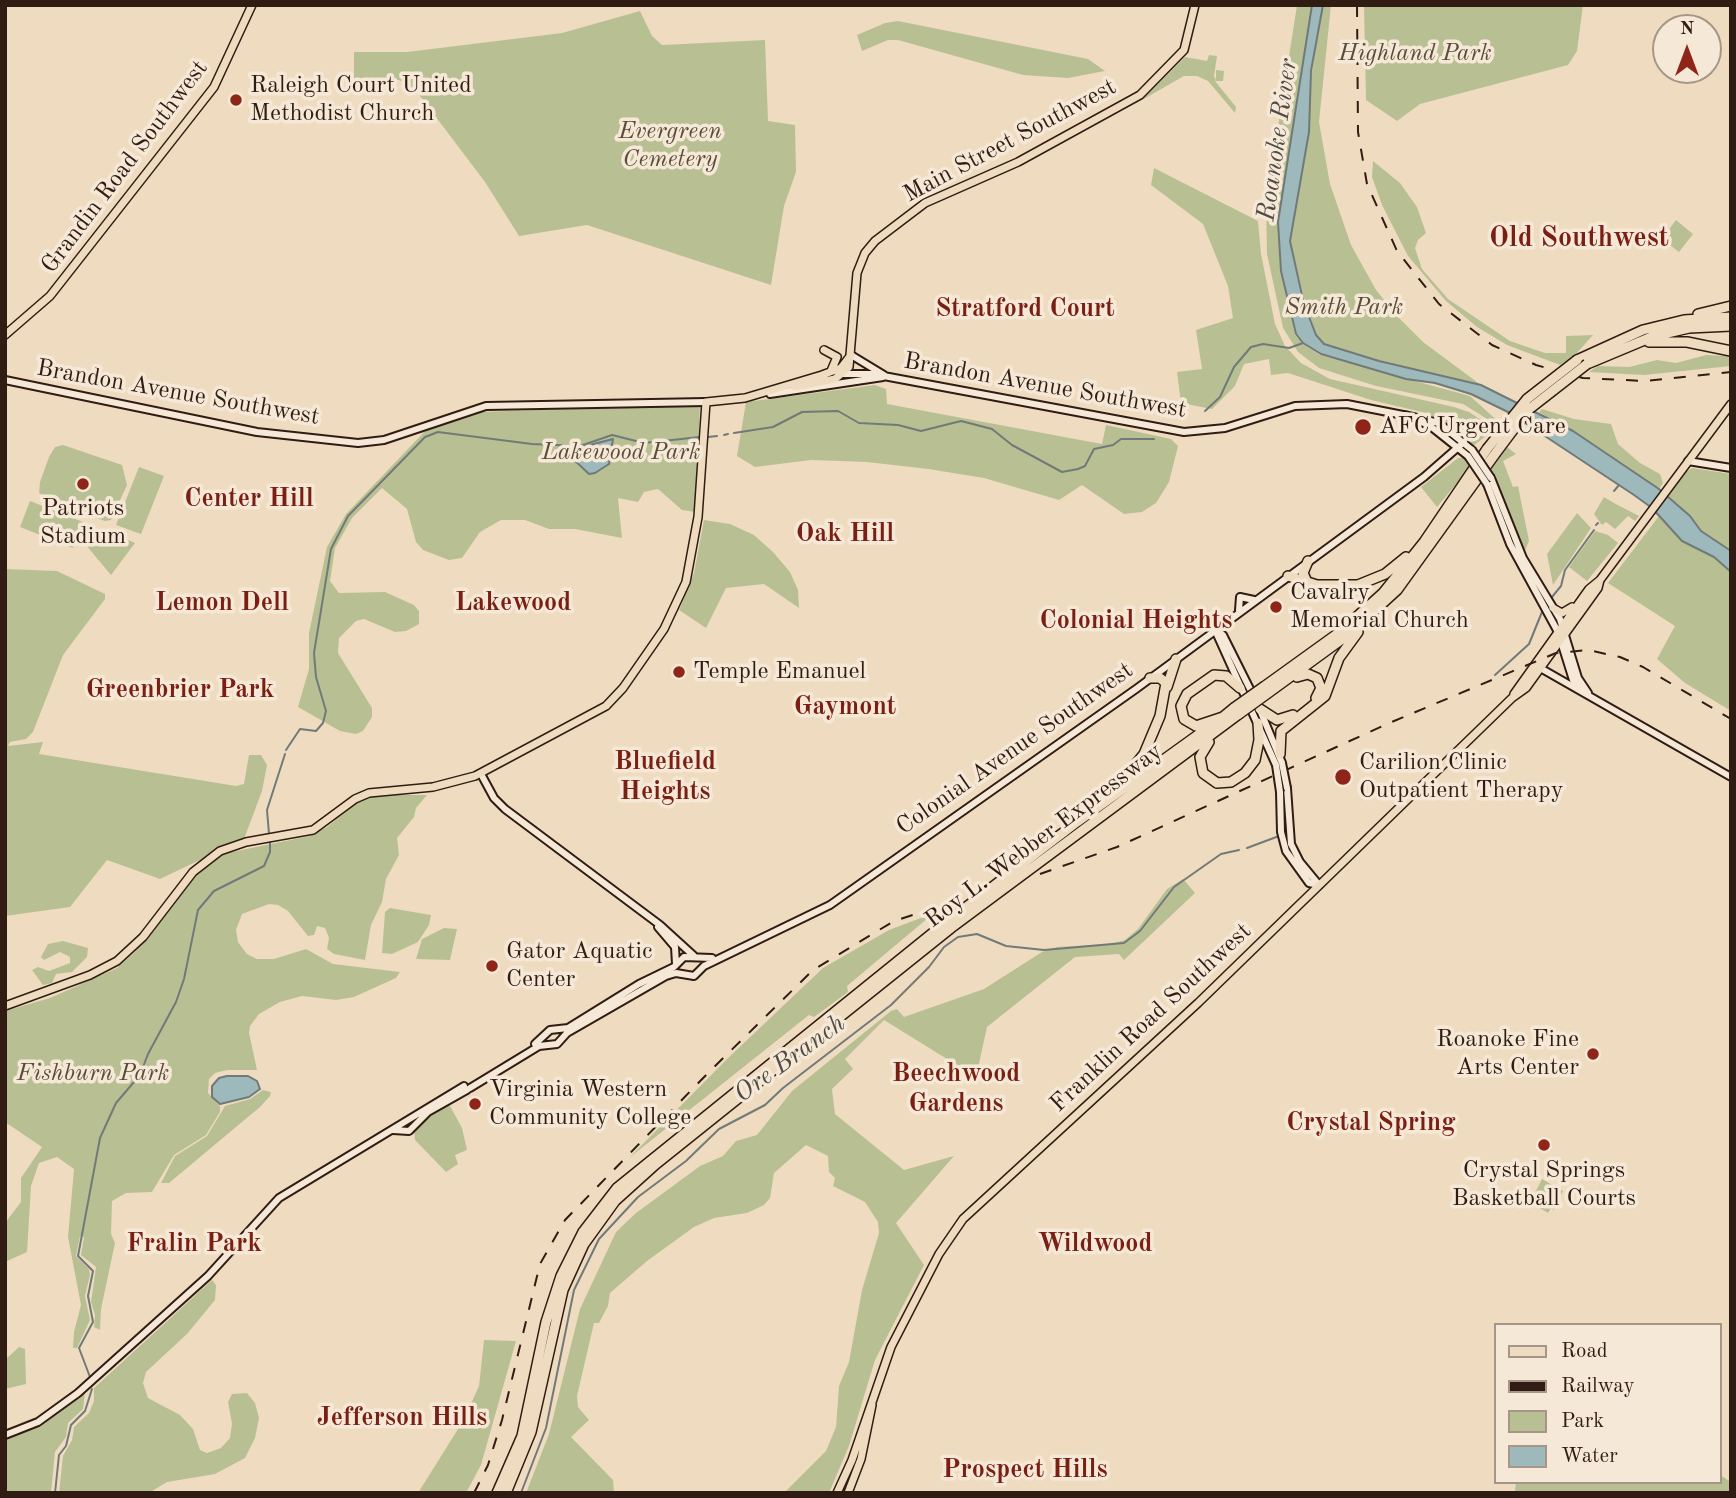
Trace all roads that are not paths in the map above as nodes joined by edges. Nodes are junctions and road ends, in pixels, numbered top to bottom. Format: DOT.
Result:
graph roads {
  1 [pos="252,5"];
  2 [pos="1195,5"];
  3 [pos="1731,306"];
  4 [pos="1731,317"];
  5 [pos="1731,326"];
  6 [pos="1643,330"];
  7 [pos="5,335"];
  8 [pos="824,351"];
  9 [pos="1731,351"];
  10 [pos="851,355"];
  11 [pos="1603,355"];
  12 [pos="1582,362"];
  13 [pos="844,373"];
  14 [pos="826,374"];
  15 [pos="885,377"];
  16 [pos="5,380"];
  17 [pos="757,394"];
  18 [pos="770,394"];
  19 [pos="706,402"];
  20 [pos="1731,404"];
  21 [pos="1462,444"];
  22 [pos="1491,451"];
  23 [pos="1688,461"];
  24 [pos="1731,468"];
  25 [pos="1489,481"];
  26 [pos="1443,513"];
  27 [pos="1308,561"];
  28 [pos="1288,576"];
  29 [pos="1600,580"];
  30 [pos="1307,582"];
  31 [pos="1589,589"];
  32 [pos="1256,599"];
  33 [pos="1553,608"];
  34 [pos="1239,612"];
  35 [pos="1364,622"];
  36 [pos="1215,630"];
  37 [pos="1562,633"];
  38 [pos="1176,659"];
  39 [pos="1542,669"];
  40 [pos="1150,678"];
  41 [pos="1283,684"];
  42 [pos="1240,688"];
  43 [pos="1266,690"];
  44 [pos="1587,693"];
  45 [pos="1166,694"];
  46 [pos="1512,698"];
  47 [pos="1260,709"];
  48 [pos="1237,711"];
  49 [pos="1223,717"];
  50 [pos="1258,723"];
  51 [pos="1222,728"];
  52 [pos="1279,760"];
  53 [pos="481,774"];
  54 [pos="1731,777"];
  55 [pos="1077,822"];
  56 [pos="1319,885"];
  57 [pos="655,924"];
  58 [pos="746,944"];
  59 [pos="695,956"];
  60 [pos="678,964"];
  61 [pos="701,968"];
  62 [pos="681,974"];
  63 [pos="661,980"];
  64 [pos="690,981"];
  65 [pos="5,1006"];
  66 [pos="560,1034"];
  67 [pos="547,1040"];
  68 [pos="411,1122"];
  69 [pos="401,1126"];
  70 [pos="872,1404"];
  71 [pos="5,1435"];
  72 [pos="497,1493"];
  73 [pos="506,1493"];
  74 [pos="837,1493"];
  75 [pos="848,1493"];
  1 -- 7 [label="main road, Grandin Road Southwest"];
  2 -- 10 [label="main road, Main Street Southwest"];
  3 -- 6 [label="highway"];
  4 -- 6 [label="highway, Roy L. Webber Expressway"];
  5 -- 11 [label="highway, Roy L. Webber Expressway"];
  6 -- 12 [label="highway, Roy L. Webber Expressway"];
  8 -- 14 [label="main road"];
  9 -- 11 [label="highway"];
  10 -- 13 [label="main road"];
  10 -- 14 [label="main road"];
  10 -- 15 [label="main road"];
  11 -- 12 [label="highway, Roy L. Webber Expressway"];
  12 -- 22 [label="highway, Roy L. Webber Expressway, bridge"];
  13 -- 14 [label="main road, Brandon Avenue Southwest"];
  13 -- 15 [label="main road, Brandon Avenue Southwest"];
  13 -- 18 [label="main road, Brandon Avenue Southwest"];
  14 -- 17 [label="main road, Brandon Avenue Southwest"];
  15 -- 18 [label="main road, Brandon Avenue Southwest"];
  15 -- 21 [label="main road, Brandon Avenue Southwest"];
  16 -- 19 [label="main road, Brandon Avenue Southwest"];
  17 -- 18 [label="main road, Brandon Avenue Southwest"];
  17 -- 19 [label="main road, Brandon Avenue Southwest"];
  19 -- 53 [label="main road"];
  20 -- 23 [label="main road, Franklin Road Southwest"];
  21 -- 25 [label="main road, Brandon Avenue Southwest, bridge"];
  21 -- 27 [label="main road, Colonial Avenue Southwest"];
  22 -- 26 [label="highway, Roy L. Webber Expressway"];
  22 -- 35 [label="highway, Roy L. Webber Expressway"];
  23 -- 24 [label="main road"];
  23 -- 29 [label="main road, Franklin Road Southwest"];
  25 -- 33 [label="main road, Brandon Avenue Southwest"];
  25 -- 37 [label="main road, Brandon Avenue Southwest"];
  26 -- 30 [label="highway"];
  26 -- 43 [label="highway, Roy L. Webber Expressway"];
  27 -- 28 [label="main road, Colonial Avenue Southwest"];
  27 -- 30 [label="highway"];
  28 -- 30 [label="highway"];
  28 -- 32 [label="main road, Colonial Avenue Southwest"];
  29 -- 31 [label="main road, Franklin Road Southwest"];
  29 -- 37 [label="main road, Franklin Road Southwest"];
  31 -- 33 [label="main road"];
  31 -- 37 [label="main road, Franklin Road Southwest"];
  32 -- 34 [label="main road, Colonial Avenue Southwest"];
  32 -- 34 [label="main road"];
  33 -- 37 [label="main road, Brandon Avenue Southwest"];
  34 -- 36 [label="main road, Colonial Avenue Southwest"];
  35 -- 41 [label="highway, Roy L. Webber Expressway"];
  35 -- 52 [label="highway"];
  36 -- 38 [label="main road, Colonial Avenue Southwest"];
  36 -- 42 [label="main road"];
  36 -- 47 [label="main road"];
  37 -- 39 [label="main road, Franklin Road Southwest"];
  37 -- 44 [label="main road, Brandon Avenue Southwest"];
  37 -- 46 [label="main road, Franklin Road Southwest"];
  38 -- 40 [label="main road, Colonial Avenue Southwest"];
  38 -- 45 [label="highway"];
  39 -- 44 [label="main road"];
  39 -- 46 [label="main road, Franklin Road Southwest"];
  40 -- 45 [label="highway"];
  40 -- 58 [label="main road, Colonial Avenue Southwest"];
  41 -- 43 [label="highway, Roy L. Webber Expressway"];
  41 -- 47 [label="highway"];
  42 -- 49 [label="highway"];
  42 -- 50 [label="main road"];
  43 -- 48 [label="highway, Roy L. Webber Expressway, bridge"];
  44 -- 54 [label="main road"];
  45 -- 55 [label="highway"];
  46 -- 56 [label="main road, Franklin Road Southwest"];
  47 -- 52 [label="main road"];
  48 -- 49 [label="highway, Roy L. Webber Expressway"];
  48 -- 51 [label="highway, Roy L. Webber Expressway"];
  49 -- 55 [label="highway, Roy L. Webber Expressway"];
  50 -- 51 [label="highway"];
  50 -- 52 [label="main road"];
  51 -- 73 [label="highway, Roy L. Webber Expressway"];
  52 -- 56 [label="main road, bridge"];
  53 -- 57 [label="main road"];
  53 -- 65 [label="main road"];
  55 -- 72 [label="highway, Roy L. Webber Expressway"];
  56 -- 70 [label="main road, Franklin Road Southwest"];
  57 -- 59 [label="main road"];
  57 -- 60 [label="main road"];
  58 -- 59 [label="main road, Colonial Avenue Southwest"];
  58 -- 61 [label="main road, Colonial Avenue Southwest"];
  59 -- 60 [label="main road"];
  59 -- 61 [label="main road"];
  60 -- 62 [label="main road"];
  60 -- 66 [label="main road"];
  61 -- 62 [label="main road"];
  62 -- 63 [label="main road"];
  63 -- 64 [label="main road"];
  63 -- 66 [label="main road"];
  66 -- 67 [label="main road"];
  66 -- 67 [label="main road"];
  67 -- 68 [label="main road"];
  68 -- 69 [label="main road"];
  68 -- 69 [label="main road"];
  69 -- 71 [label="main road"];
  70 -- 74 [label="main road, Franklin Road Southwest"];
  70 -- 75 [label="main road, Franklin Road Southwest"];
}
